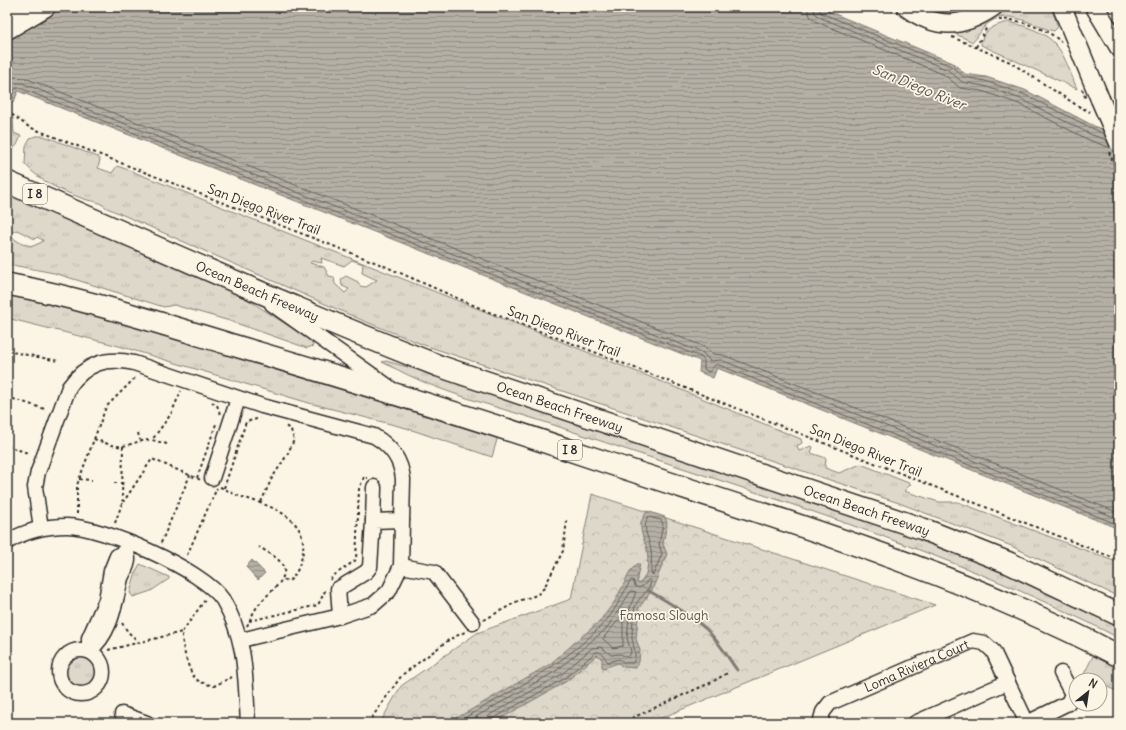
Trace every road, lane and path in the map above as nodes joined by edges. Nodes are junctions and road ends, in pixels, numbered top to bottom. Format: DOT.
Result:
graph roads {
  1 [pos="19,7"];
  2 [pos="46,7"];
  3 [pos="886,7"];
  4 [pos="1062,7"];
  5 [pos="1095,7"];
  6 [pos="1104,7"];
  7 [pos="902,10"];
  8 [pos="7,14"];
  9 [pos="994,17"];
  10 [pos="7,30"];
  11 [pos="949,36"];
  12 [pos="1062,44"];
  13 [pos="1119,45"];
  14 [pos="976,47"];
  15 [pos="1079,82"];
  16 [pos="1082,89"];
  17 [pos="1096,105"];
  18 [pos="7,111"];
  19 [pos="1119,143"];
  20 [pos="7,182"];
  21 [pos="7,284"];
  22 [pos="252,290"];
  23 [pos="7,351"];
  24 [pos="59,361"];
  25 [pos="137,376"];
  26 [pos="174,389"];
  27 [pos="181,391"];
  28 [pos="187,394"];
  29 [pos="399,395"];
  30 [pos="7,397"];
  31 [pos="238,399"];
  32 [pos="206,400"];
  33 [pos="45,409"];
  34 [pos="262,418"];
  35 [pos="281,423"];
  36 [pos="138,433"];
  37 [pos="94,440"];
  38 [pos="140,440"];
  39 [pos="152,440"];
  40 [pos="166,444"];
  41 [pos="7,446"];
  42 [pos="123,446"];
  43 [pos="28,453"];
  44 [pos="190,475"];
  45 [pos="197,478"];
  46 [pos="79,479"];
  47 [pos="92,480"];
  48 [pos="208,480"];
  49 [pos="114,482"];
  50 [pos="123,483"];
  51 [pos="373,483"];
  52 [pos="224,488"];
  53 [pos="123,501"];
  54 [pos="261,502"];
  55 [pos="77,514"];
  56 [pos="373,520"];
  57 [pos="402,520"];
  58 [pos="114,523"];
  59 [pos="41,528"];
  60 [pos="7,542"];
  61 [pos="161,542"];
  62 [pos="259,546"];
  63 [pos="127,547"];
  64 [pos="187,555"];
  65 [pos="1119,560"];
  66 [pos="401,566"];
  67 [pos="281,579"];
  68 [pos="205,600"];
  69 [pos="1119,615"];
  70 [pos="340,616"];
  71 [pos="120,620"];
  72 [pos="249,621"];
  73 [pos="473,623"];
  74 [pos="182,632"];
  75 [pos="241,640"];
  76 [pos="138,641"];
  77 [pos="108,650"];
  78 [pos="89,651"];
  79 [pos="1119,656"];
  80 [pos="729,672"];
  81 [pos="1061,673"];
  82 [pos="232,677"];
  83 [pos="1008,682"];
  84 [pos="122,714"];
  85 [pos="147,723"];
  86 [pos="248,723"];
  87 [pos="621,723"];
  88 [pos="820,723"];
  89 [pos="915,723"];
  90 [pos="1026,723"];
  1 -- 8 [label="main road"];
  2 -- 10 [label="main road"];
  3 -- 7 [label="path"];
  4 -- 17 [label="main road"];
  5 -- 13 [label="main road"];
  6 -- 13 [label="main road"];
  7 -- 9 [label="main road"];
  9 -- 12 [label="path"];
  9 -- 14 [label="path"];
  11 -- 14 [label="path"];
  14 -- 17 [label="path"];
  15 -- 16 [label="path"];
  17 -- 19 [label="main road, bridge"];
  18 -- 65 [label="path, San Diego River Trail"];
  20 -- 22 [label="highway, Ocean Beach Freeway / I 8"];
  21 -- 29 [label="highway, I 8"];
  22 -- 29 [label="street"];
  22 -- 69 [label="highway, Ocean Beach Freeway / I 8"];
  23 -- 24 [label="path"];
  25 -- 37 [label="path"];
  26 -- 27 [label="path"];
  27 -- 28 [label="path"];
  27 -- 39 [label="path"];
  29 -- 79 [label="highway, I 8"];
  30 -- 33 [label="path"];
  31 -- 48 [label="street"];
  31 -- 57 [label="street"];
  31 -- 59 [label="street"];
  32 -- 45 [label="path"];
  34 -- 52 [label="path"];
  35 -- 54 [label="path"];
  36 -- 38 [label="path"];
  37 -- 42 [label="path"];
  37 -- 46 [label="path"];
  38 -- 39 [label="path"];
  38 -- 42 [label="path"];
  39 -- 40 [label="path"];
  41 -- 43 [label="path"];
  42 -- 50 [label="path"];
  44 -- 45 [label="path"];
  44 -- 53 [label="path"];
  44 -- 61 [label="path"];
  45 -- 48 [label="path"];
  46 -- 47 [label="path"];
  46 -- 55 [label="path"];
  49 -- 50 [label="path"];
  50 -- 53 [label="path"];
  51 -- 56 [label="street"];
  51 -- 72 [label="path"];
  52 -- 54 [label="path"];
  52 -- 64 [label="path"];
  53 -- 58 [label="path"];
  54 -- 67 [label="path"];
  56 -- 57 [label="street"];
  56 -- 70 [label="street"];
  57 -- 66 [label="street"];
  59 -- 60 [label="street"];
  59 -- 63 [label="street"];
  62 -- 67 [label="path"];
  63 -- 75 [label="street"];
  63 -- 78 [label="street"];
  66 -- 70 [label="street"];
  66 -- 73 [label="street"];
  67 -- 72 [label="path"];
  68 -- 74 [label="path"];
  70 -- 75 [label="street"];
  71 -- 76 [label="path"];
  72 -- 75 [label="path"];
  74 -- 76 [label="path"];
  74 -- 82 [label="path"];
  75 -- 86 [label="street"];
  76 -- 77 [label="path"];
  80 -- 87 [label="path"];
  81 -- 90 [label="street"];
  83 -- 88 [label="street, Loma Riviera Court"];
  83 -- 89 [label="street"];
  83 -- 90 [label="street, Loma Riviera Court"];
  84 -- 85 [label="street"];
}
